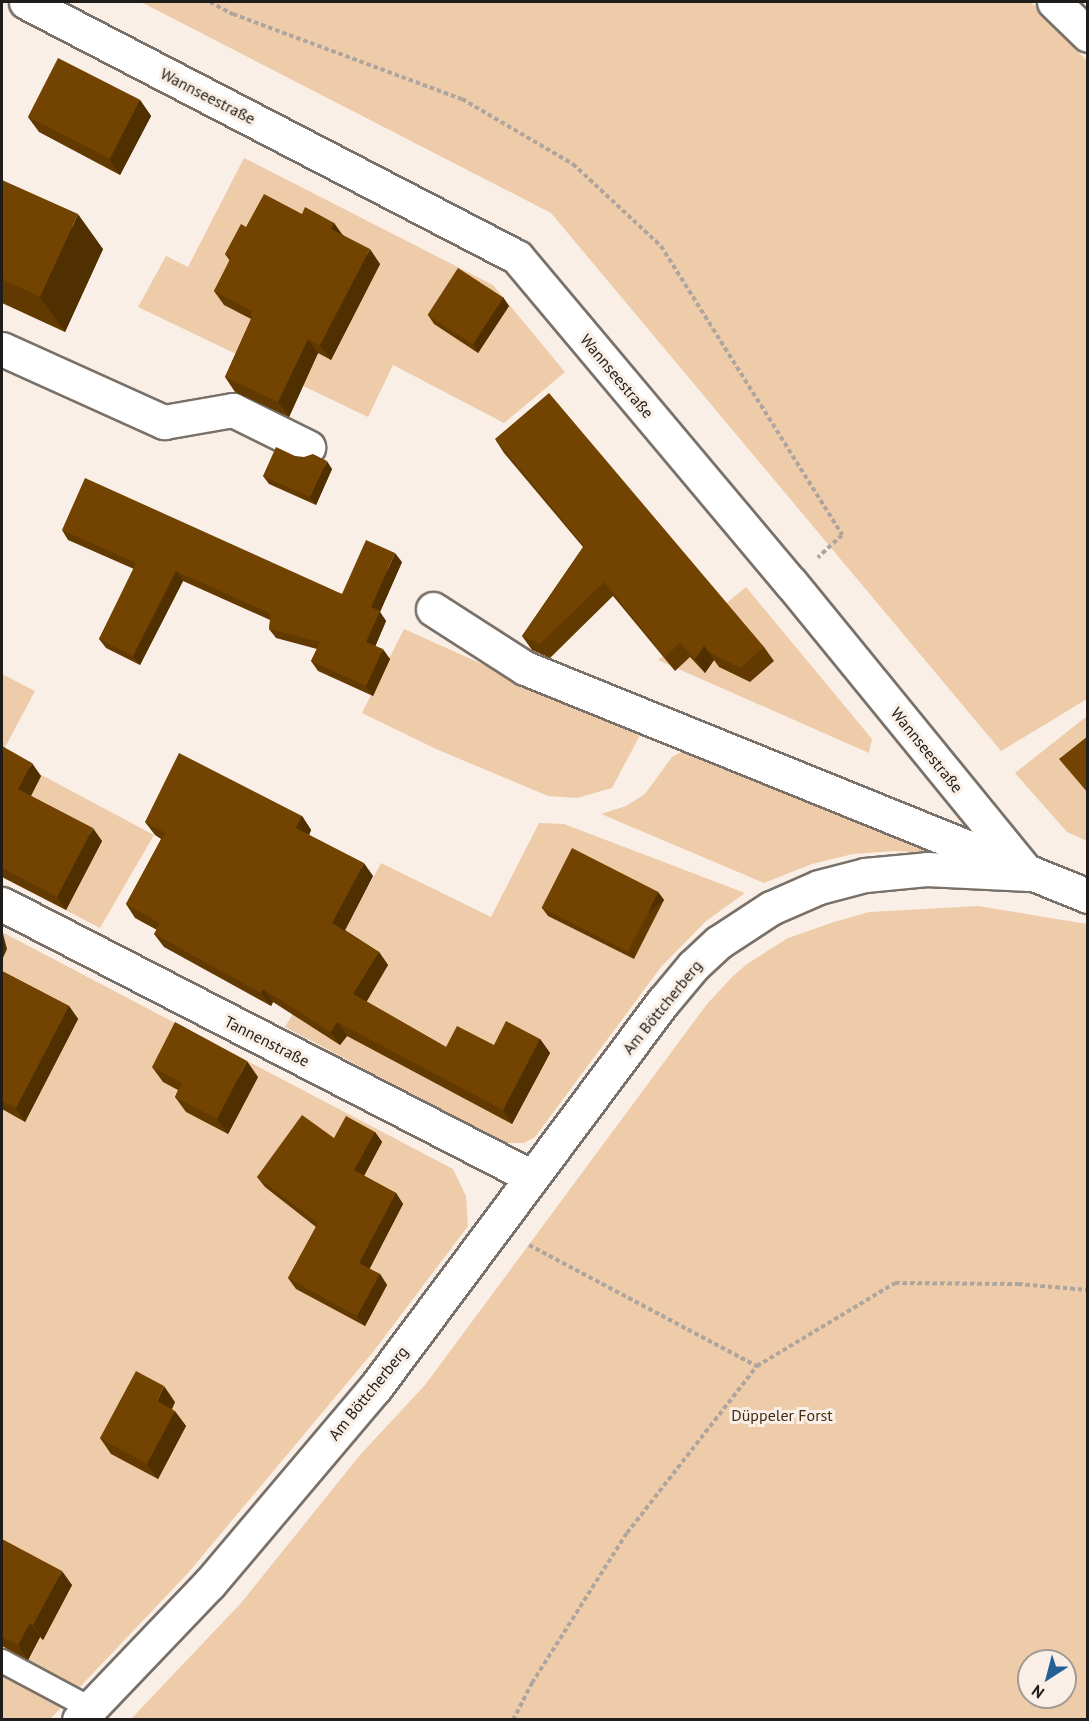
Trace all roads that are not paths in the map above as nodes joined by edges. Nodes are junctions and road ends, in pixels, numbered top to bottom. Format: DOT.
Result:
graph roads {
  1 [pos="26,2"];
  2 [pos="1054,2"];
  3 [pos="1088,35"];
  4 [pos="2,349"];
  5 [pos="308,447"];
  6 [pos="433,609"];
  7 [pos="1028,874"];
  8 [pos="1088,896"];
  9 [pos="2,904"];
  10 [pos="532,1177"];
  11 [pos="2,1661"];
  12 [pos="85,1714"];
  1 -- 7 [label="street, Wannseestraße"];
  2 -- 3 [label="street"];
  4 -- 5 [label="street"];
  6 -- 7 [label="street"];
  7 -- 8 [label="street"];
  7 -- 10 [label="street, Am Böttcherberg"];
  9 -- 10 [label="street, Tannenstraße"];
  10 -- 12 [label="street, Am Böttcherberg"];
  11 -- 12 [label="lane"];
}
